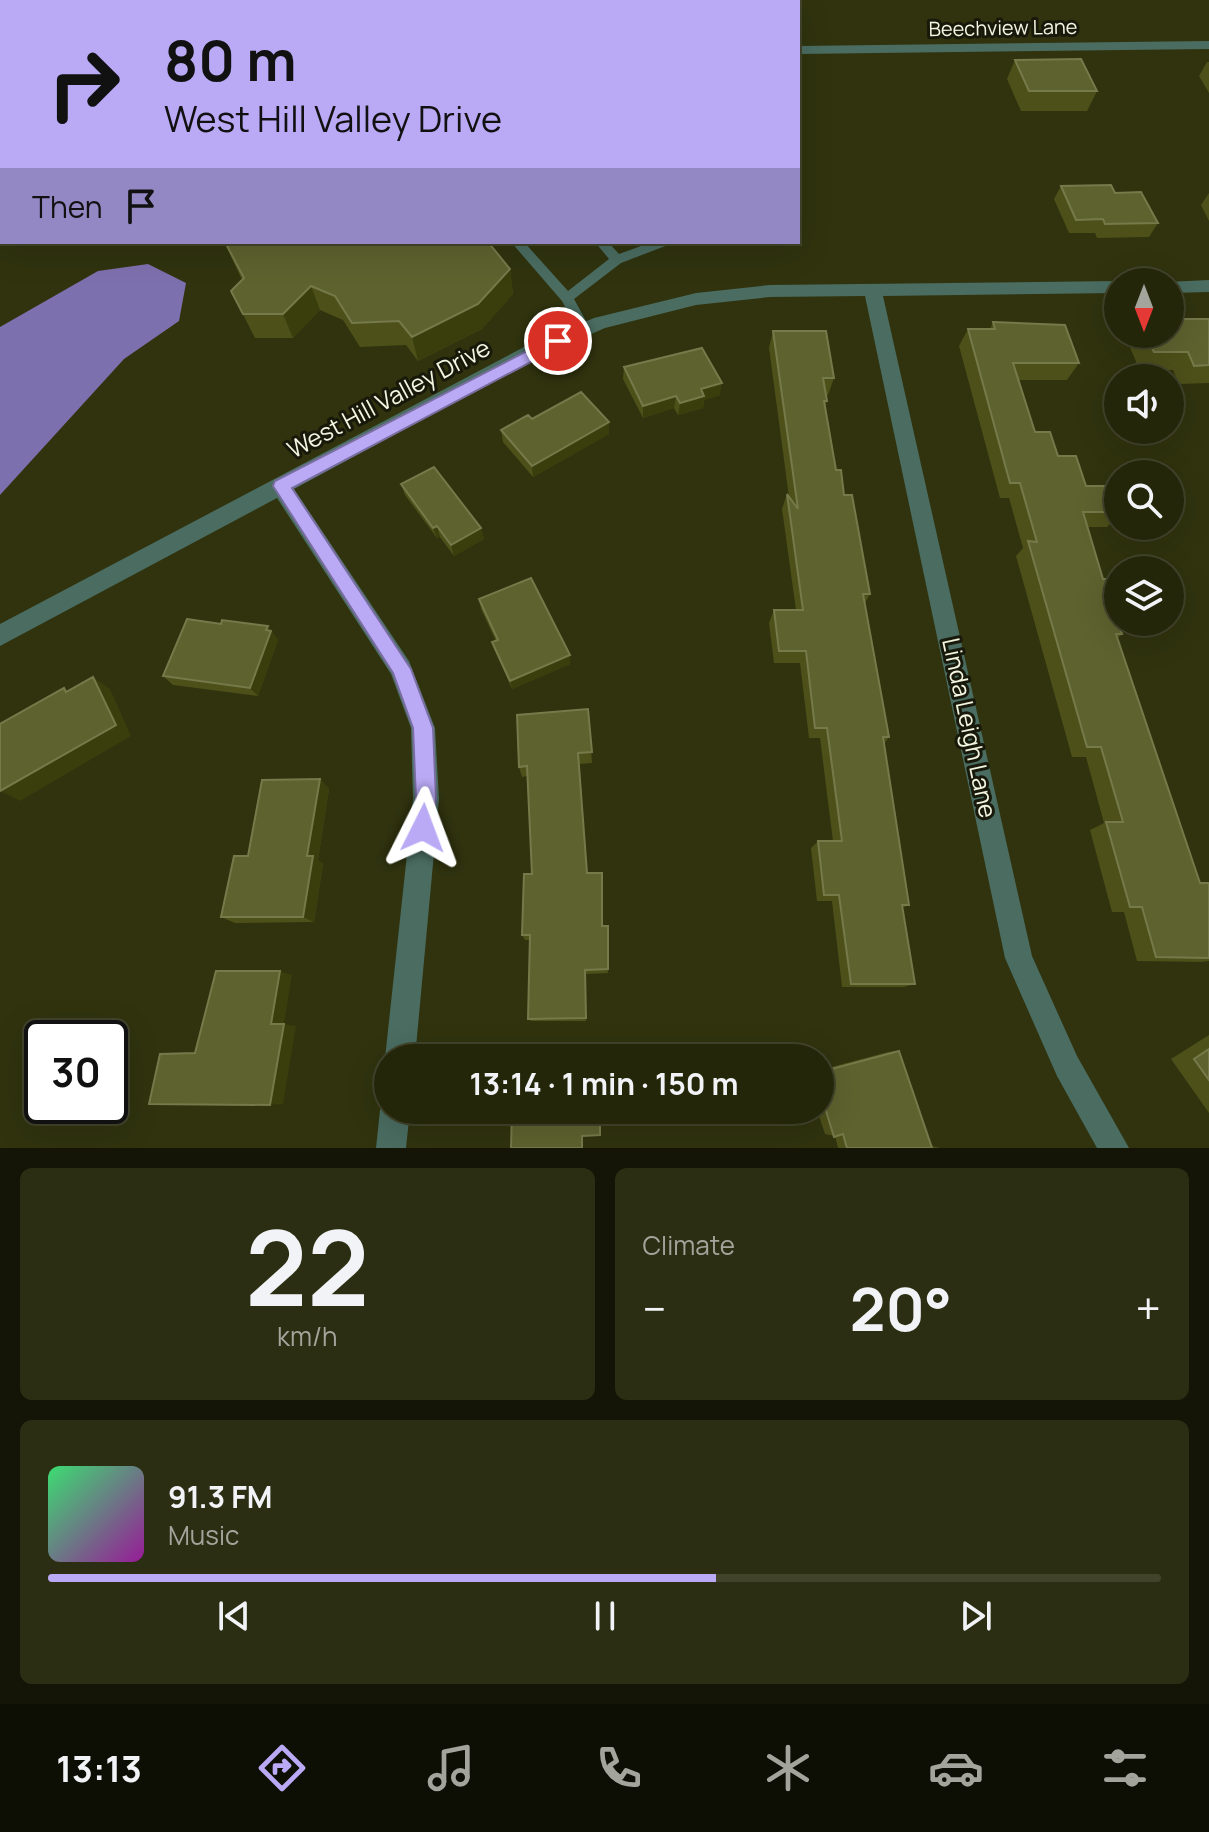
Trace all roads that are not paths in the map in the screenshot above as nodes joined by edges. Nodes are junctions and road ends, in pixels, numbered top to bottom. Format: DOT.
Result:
graph roads {
  1 [pos="1209,45"];
  2 [pos="800,50"];
  3 [pos="519,244"];
  4 [pos="603,244"];
  5 [pos="659,244"];
  6 [pos="617,260"];
  7 [pos="1209,286"];
  8 [pos="1104,287"];
  9 [pos="1184,287"];
  10 [pos="873,290"];
  11 [pos="567,298"];
  12 [pos="584,330"];
  13 [pos="281,486"];
  14 [pos="0,636"];
  15 [pos="401,1044"];
  16 [pos="394,1124"];
  17 [pos="391,1148"];
  18 [pos="1114,1148"];
  1 -- 2 [label="street, Beechview Lane"];
  3 -- 11 [label="lane"];
  4 -- 6 [label="lane"];
  5 -- 6 [label="lane"];
  6 -- 11 [label="lane"];
  7 -- 9 [label="street"];
  8 -- 10 [label="street, West Hill Valley Drive"];
  10 -- 12 [label="street, West Hill Valley Drive"];
  10 -- 18 [label="street, Linda Leigh Lane"];
  11 -- 12 [label="lane"];
  12 -- 13 [label="street, West Hill Valley Drive"];
  13 -- 14 [label="street, West Hill Valley Drive"];
  13 -- 15 [label="street"];
  16 -- 17 [label="street"];
}
